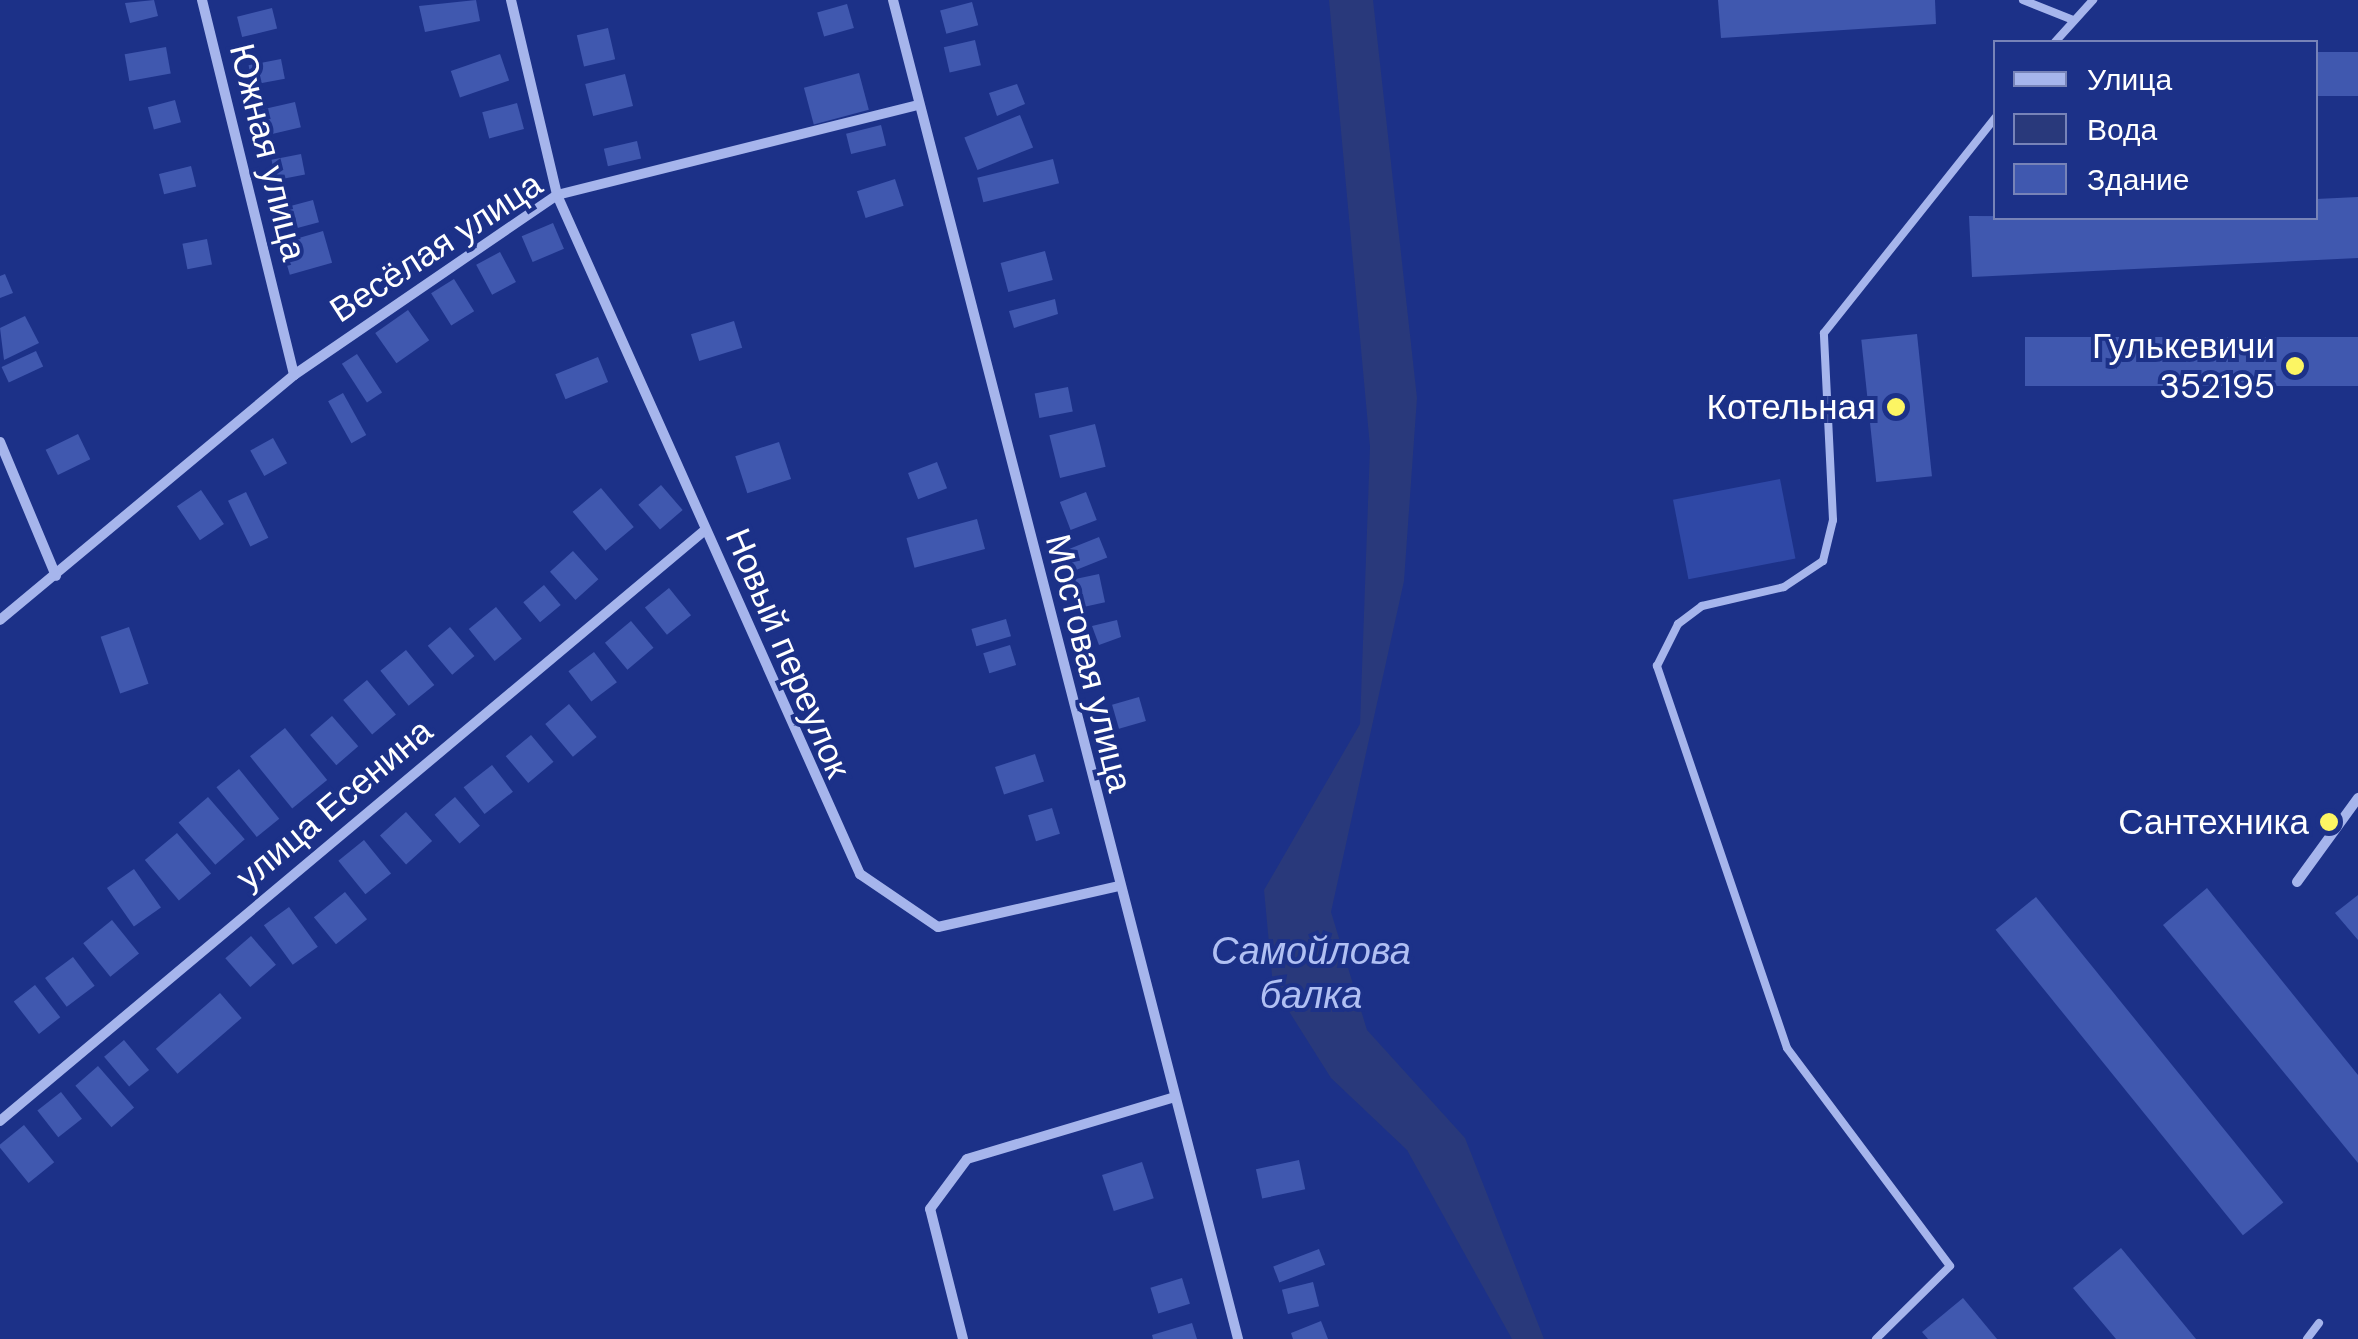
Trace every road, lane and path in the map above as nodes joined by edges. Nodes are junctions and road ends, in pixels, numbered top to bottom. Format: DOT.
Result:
graph roads {
  1 [pos="202,0"];
  2 [pos="511,0"];
  3 [pos="892,0"];
  4 [pos="2022,0"];
  5 [pos="2093,0"];
  6 [pos="2072,20"];
  7 [pos="2057,40"];
  8 [pos="918,104"];
  9 [pos="1993,122"];
  10 [pos="557,196"];
  11 [pos="294,375"];
  12 [pos="0,442"];
  13 [pos="705,530"];
  14 [pos="56,576"];
  15 [pos="0,620"];
  16 [pos="2358,798"];
  17 [pos="2297,882"];
  18 [pos="1118,886"];
  19 [pos="1175,1097"];
  20 [pos="0,1121"];
  21 [pos="2318,1323"];
  22 [pos="963,1339"];
  23 [pos="1238,1339"];
  24 [pos="1876,1339"];
  25 [pos="2307,1339"];
  1 -- 11 [label="street, Южная улица"];
  2 -- 10 [label="street, Новый переулок"];
  3 -- 8 [label="street, Мостовая улица"];
  4 -- 6 [label="lane"];
  5 -- 6 [label="lane"];
  6 -- 7 [label="lane"];
  8 -- 10 [label="street, Весёлая улица"];
  8 -- 18 [label="street, Мостовая улица"];
  9 -- 24 [label="lane"];
  10 -- 11 [label="street, Весёлая улица"];
  10 -- 13 [label="street, Новый переулок"];
  11 -- 14 [label="street, Весёлая улица"];
  12 -- 14 [label="street"];
  13 -- 18 [label="street, Новый переулок"];
  13 -- 20 [label="street, улица Есенина"];
  14 -- 15 [label="street, Весёлая улица"];
  16 -- 17 [label="street"];
  18 -- 19 [label="street, Мостовая улица"];
  19 -- 22 [label="street"];
  19 -- 23 [label="street, Мостовая улица"];
  21 -- 25 [label="lane"];
}
